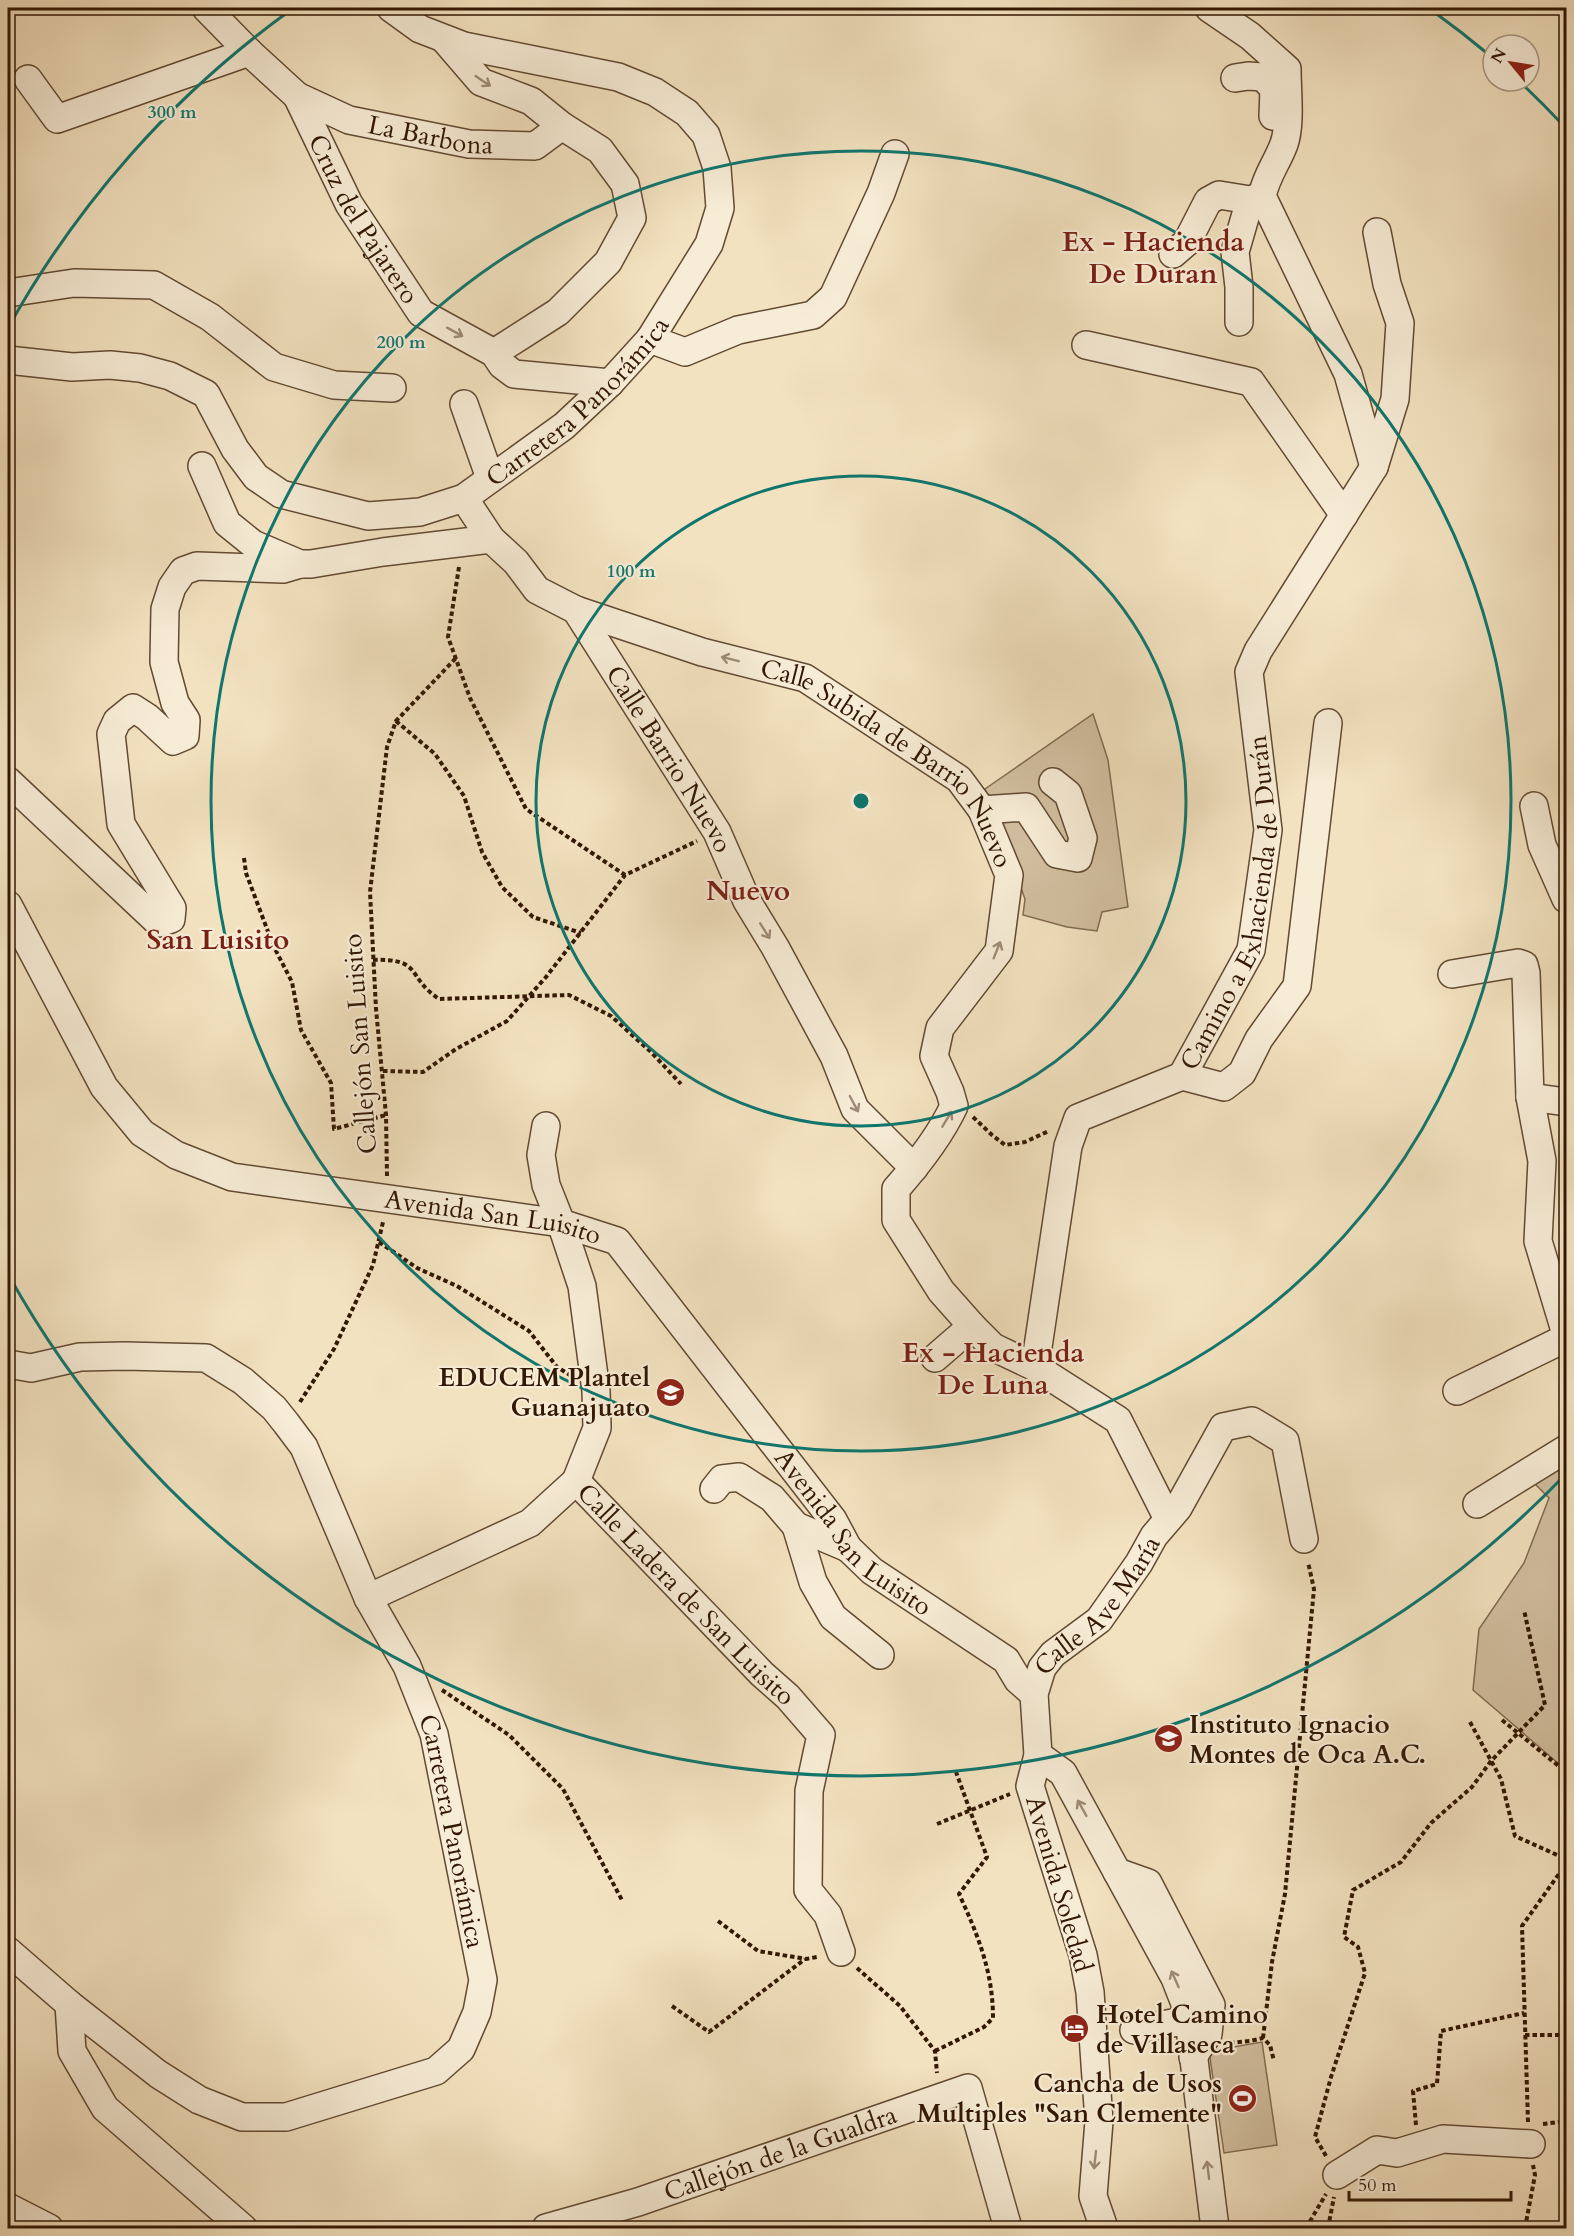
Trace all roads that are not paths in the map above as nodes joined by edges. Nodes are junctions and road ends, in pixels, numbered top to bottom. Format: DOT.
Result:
graph roads {
  1 [pos="206,8"];
  2 [pos="391,8"];
  3 [pos="1209,8"];
  4 [pos="443,38"];
  5 [pos="249,52"];
  6 [pos="1235,78"];
  7 [pos="28,79"];
  8 [pos="297,96"];
  9 [pos="562,126"];
  10 [pos="895,154"];
  11 [pos="1276,159"];
  12 [pos="1256,198"];
  13 [pos="1377,232"];
  14 [pos="1173,254"];
  15 [pos="8,293"];
  16 [pos="1239,322"];
  17 [pos="650,339"];
  18 [pos="1086,345"];
  19 [pos="494,353"];
  20 [pos="8,360"];
  21 [pos="610,383"];
  22 [pos="392,388"];
  23 [pos="464,404"];
  24 [pos="202,466"];
  25 [pos="1374,467"];
  26 [pos="490,478"];
  27 [pos="464,498"];
  28 [pos="1344,515"];
  29 [pos="491,539"];
  30 [pos="300,564"];
  31 [pos="576,610"];
  32 [pos="1329,723"];
  33 [pos="8,781"];
  34 [pos="1053,782"];
  35 [pos="1534,806"];
  36 [pos="982,810"];
  37 [pos="1566,899"];
  38 [pos="8,905"];
  39 [pos="1452,974"];
  40 [pos="1182,1077"];
  41 [pos="1530,1097"];
  42 [pos="1566,1102"];
  43 [pos="546,1126"];
  44 [pos="914,1168"];
  45 [pos="561,1223"];
  46 [pos="972,1326"];
  47 [pos="1566,1336"];
  48 [pos="935,1358"];
  49 [pos="8,1364"];
  50 [pos="1035,1367"];
  51 [pos="1457,1391"];
  52 [pos="1566,1449"];
  53 [pos="576,1481"];
  54 [pos="714,1489"];
  55 [pos="1477,1504"];
  56 [pos="1168,1519"];
  57 [pos="796,1526"];
  58 [pos="1304,1539"];
  59 [pos="848,1548"];
  60 [pos="368,1598"];
  61 [pos="880,1655"];
  62 [pos="1034,1694"];
  63 [pos="1038,1755"];
  64 [pos="8,1951"];
  65 [pos="849,1960"];
  66 [pos="69,2004"];
  67 [pos="1198,2027"];
  68 [pos="1134,2030"];
  69 [pos="1531,2144"];
  70 [pos="1337,2175"];
  71 [pos="8,2207"];
  72 [pos="49,2229"];
  73 [pos="243,2229"];
  74 [pos="546,2229"];
  75 [pos="1008,2229"];
  76 [pos="1104,2229"];
  77 [pos="1215,2229"];
  1 -- 5 [label="street"];
  2 -- 4 [label="street, Carretera Panorámica"];
  3 -- 11 [label="street"];
  4 -- 9 [label="street, one-way"];
  4 -- 17 [label="street, Carretera Panorámica"];
  5 -- 7 [label="street"];
  5 -- 8 [label="street"];
  6 -- 11 [label="street"];
  8 -- 9 [label="street, La Barbona"];
  8 -- 19 [label="street, Cruz del Pajarero, one-way"];
  9 -- 19 [label="street"];
  10 -- 17 [label="street"];
  11 -- 12 [label="street"];
  12 -- 14 [label="street"];
  12 -- 16 [label="street"];
  12 -- 25 [label="street"];
  13 -- 25 [label="street, Camino a Exhacienda de Durán"];
  15 -- 22 [label="street"];
  17 -- 21 [label="street, Carretera Panorámica"];
  18 -- 28 [label="street"];
  19 -- 21 [label="street, Cruz del Pajarero"];
  20 -- 27 [label="street, Carretera Panorámica"];
  21 -- 26 [label="street, Carretera Panorámica"];
  23 -- 26 [label="street"];
  24 -- 30 [label="street"];
  25 -- 28 [label="street, Camino a Exhacienda de Durán"];
  26 -- 27 [label="street, Carretera Panorámica"];
  27 -- 29 [label="street"];
  28 -- 40 [label="street, Camino a Exhacienda de Durán"];
  29 -- 30 [label="street"];
  29 -- 31 [label="street"];
  30 -- 33 [label="street"];
  36 -- 31 [label="street, Calle Subida de Barrio Nuevo, one-way"];
  31 -- 44 [label="street, Calle Barrio Nuevo, one-way"];
  32 -- 40 [label="street"];
  34 -- 36 [label="street"];
  35 -- 37 [label="street"];
  44 -- 36 [label="street, Calle Subida de Barrio Nuevo, one-way"];
  38 -- 45 [label="street, Avenida San Luisito"];
  39 -- 41 [label="street"];
  40 -- 50 [label="street, Camino a Exhacienda de Durán"];
  41 -- 42 [label="street"];
  41 -- 47 [label="street"];
  43 -- 45 [label="street, Calle Ladera de San Luisito"];
  44 -- 46 [label="street"];
  45 -- 53 [label="street, Calle Ladera de San Luisito"];
  45 -- 59 [label="street, Avenida San Luisito"];
  46 -- 48 [label="street"];
  46 -- 50 [label="street"];
  47 -- 51 [label="street"];
  49 -- 60 [label="street, Carretera Panorámica"];
  50 -- 56 [label="street"];
  52 -- 55 [label="street"];
  53 -- 60 [label="street"];
  53 -- 65 [label="street, Calle Ladera de San Luisito"];
  54 -- 57 [label="street"];
  56 -- 58 [label="street, Calle Ave María"];
  56 -- 62 [label="street, Calle Ave María"];
  57 -- 59 [label="street"];
  57 -- 61 [label="street"];
  59 -- 62 [label="street, Avenida San Luisito"];
  60 -- 66 [label="street, Carretera Panorámica"];
  62 -- 63 [label="street"];
  67 -- 63 [label="street, one-way"];
  63 -- 76 [label="street, Avenida Soledad, one-way"];
  64 -- 66 [label="street, Carretera Panorámica"];
  66 -- 73 [label="street"];
  67 -- 68 [label="street"];
  77 -- 67 [label="street, one-way"];
  69 -- 70 [label="street"];
  71 -- 72 [label="street"];
  74 -- 75 [label="street, Callejón de la Gualdra"];
}
